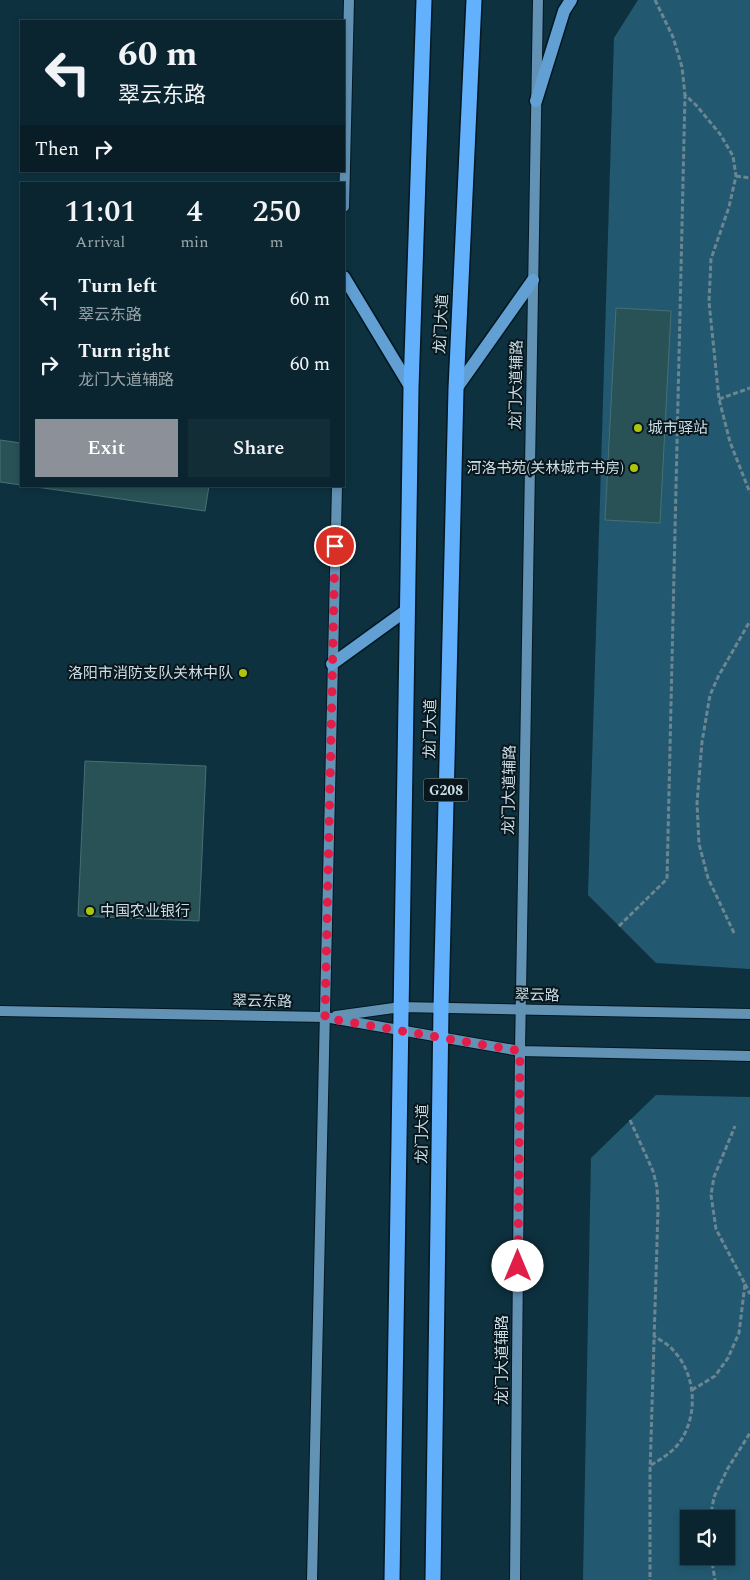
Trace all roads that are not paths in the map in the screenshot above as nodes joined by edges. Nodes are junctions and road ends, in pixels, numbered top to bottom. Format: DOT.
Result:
graph roads {
  1 [pos="349,0"];
  2 [pos="424,0"];
  3 [pos="474,0"];
  4 [pos="538,0"];
  5 [pos="571,0"];
  6 [pos="536,102"];
  7 [pos="345,166"];
  8 [pos="345,279"];
  9 [pos="533,280"];
  10 [pos="411,388"];
  11 [pos="456,388"];
  12 [pos="337,487"];
  13 [pos="408,609"];
  14 [pos="332,664"];
  15 [pos="401,1007"];
  16 [pos="441,1008"];
  17 [pos="520,1010"];
  18 [pos="0,1011"];
  19 [pos="750,1014"];
  20 [pos="325,1018"];
  21 [pos="400,1031"];
  22 [pos="441,1037"];
  23 [pos="520,1051"];
  24 [pos="750,1056"];
  25 [pos="312,1580"];
  26 [pos="392,1580"];
  27 [pos="433,1580"];
  28 [pos="515,1580"];
  1 -- 7 [label="main road"];
  2 -- 10 [label="highway, 龙门大道 / G208"];
  3 -- 11 [label="highway, 龙门大道 / G208"];
  4 -- 6 [label="main road, 龙门大道辅路"];
  5 -- 6 [label="main road"];
  6 -- 9 [label="main road, 龙门大道辅路"];
  8 -- 10 [label="main road"];
  9 -- 11 [label="main road"];
  9 -- 17 [label="main road, 龙门大道辅路"];
  10 -- 13 [label="highway, 龙门大道 / G208"];
  11 -- 16 [label="highway, 龙门大道 / G208"];
  12 -- 14 [label="main road"];
  13 -- 14 [label="main road"];
  13 -- 15 [label="highway, 龙门大道 / G208"];
  14 -- 20 [label="main road"];
  15 -- 16 [label="main road, 翠云路"];
  15 -- 20 [label="main road, 翠云路"];
  15 -- 21 [label="highway, 龙门大道 / G208"];
  16 -- 17 [label="main road, 翠云路"];
  16 -- 22 [label="highway, 龙门大道 / G208"];
  17 -- 19 [label="main road, 翠云路"];
  17 -- 23 [label="main road, 龙门大道辅路"];
  18 -- 20 [label="main road, 翠云东路"];
  20 -- 21 [label="main road, 翠云东路"];
  20 -- 25 [label="main road"];
  21 -- 22 [label="main road, 翠云东路"];
  21 -- 26 [label="highway, 龙门大道 / G208"];
  22 -- 23 [label="main road, 翠云东路"];
  22 -- 27 [label="highway, 龙门大道 / G208"];
  23 -- 24 [label="main road"];
  23 -- 28 [label="main road, 龙门大道辅路"];
}
